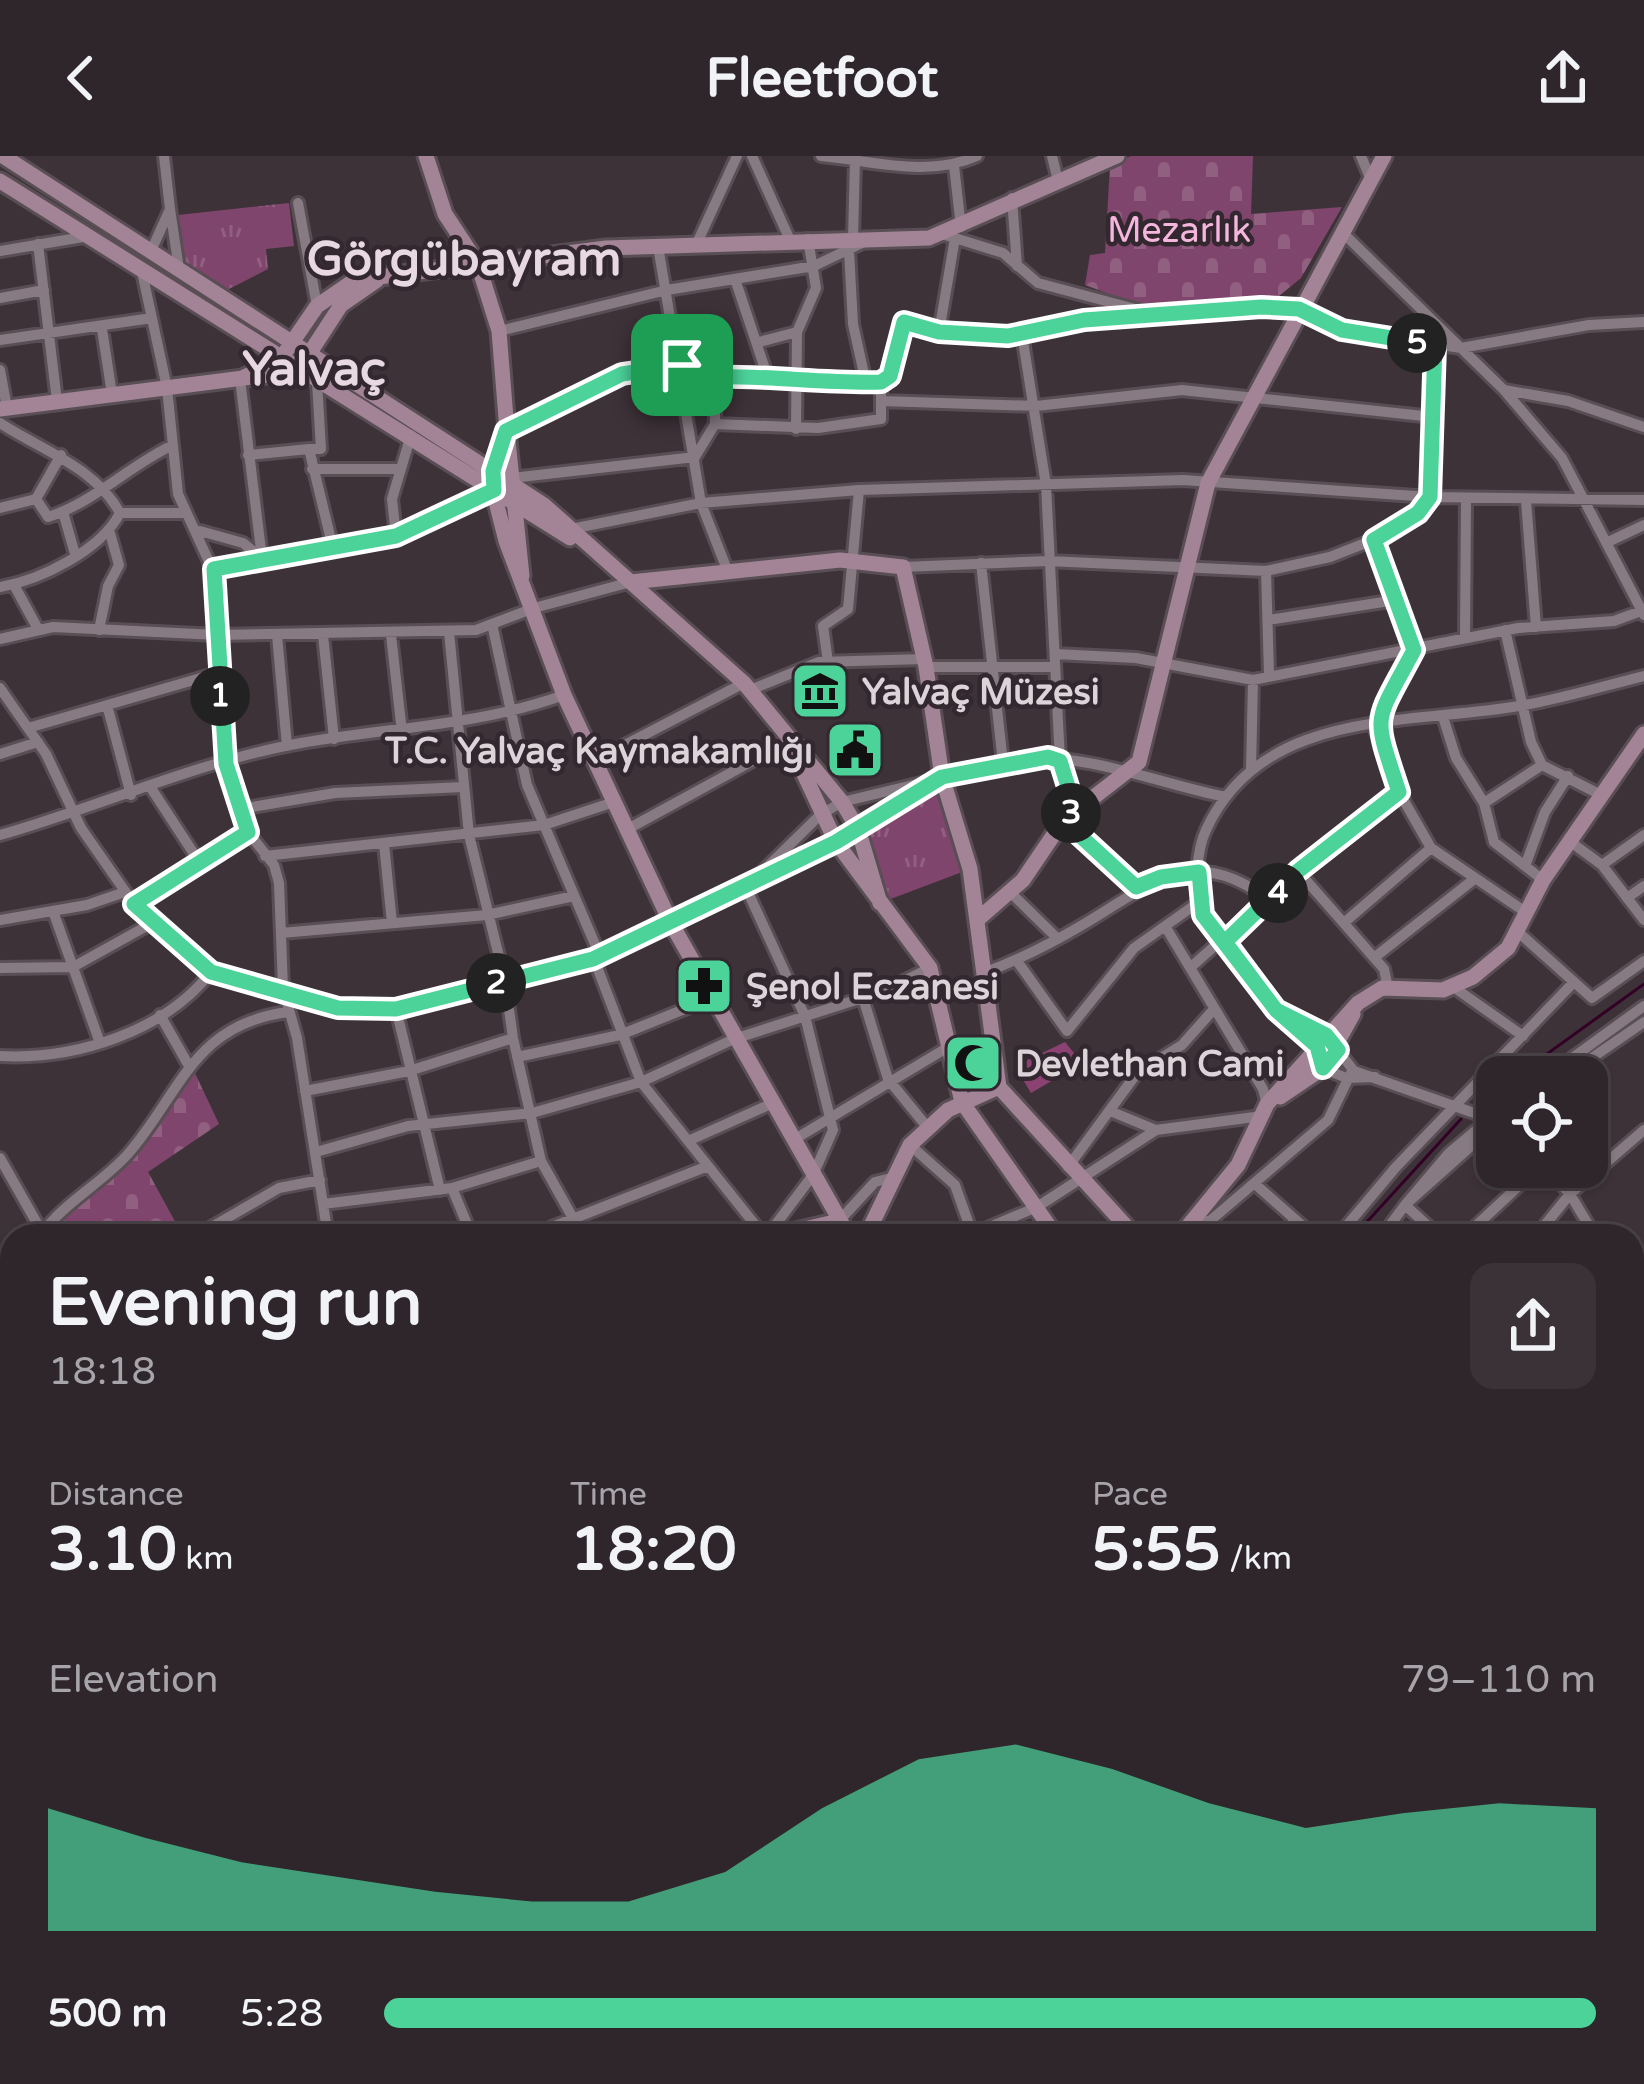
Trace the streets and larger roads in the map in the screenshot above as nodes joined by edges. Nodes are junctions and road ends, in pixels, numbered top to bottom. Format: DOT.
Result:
graph roads {
  1 [pos="3,156"];
  2 [pos="164,156"];
  3 [pos="426,156"];
  4 [pos="737,156"];
  5 [pos="752,156"];
  6 [pos="821,156"];
  7 [pos="977,156"];
  8 [pos="1052,156"];
  9 [pos="1117,156"];
  10 [pos="1361,156"];
  11 [pos="1384,156"];
  12 [pos="855,159"];
  13 [pos="889,160"];
  14 [pos="954,166"];
  15 [pos="1371,180"];
  16 [pos="0,181"];
  17 [pos="1058,182"];
  18 [pos="1012,198"];
  19 [pos="298,203"];
  20 [pos="170,209"];
  21 [pos="1342,232"];
  22 [pos="953,233"];
  23 [pos="88,236"];
  24 [pos="799,240"];
  25 [pos="698,243"];
  26 [pos="857,243"];
  27 [pos="38,244"];
  28 [pos="658,246"];
  29 [pos="0,251"];
  30 [pos="151,251"];
  31 [pos="478,264"];
  32 [pos="814,266"];
  33 [pos="1017,268"];
  34 [pos="179,269"];
  35 [pos="142,272"];
  36 [pos="394,274"];
  37 [pos="735,279"];
  38 [pos="44,290"];
  39 [pos="667,290"];
  40 [pos="0,298"];
  41 [pos="317,305"];
  42 [pos="1299,309"];
  43 [pos="1158,315"];
  44 [pos="152,318"];
  45 [pos="1644,322"];
  46 [pos="102,329"];
  47 [pos="499,331"];
  48 [pos="797,332"];
  49 [pos="939,332"];
  50 [pos="49,333"];
  51 [pos="1022,335"];
  52 [pos="0,340"];
  53 [pos="292,341"];
  54 [pos="759,342"];
  55 [pos="1435,345"];
  56 [pos="1461,348"];
  57 [pos="310,352"];
  58 [pos="280,360"];
  59 [pos="682,365"];
  60 [pos="0,370"];
  61 [pos="298,371"];
  62 [pos="715,376"];
  63 [pos="240,379"];
  64 [pos="684,379"];
  65 [pos="768,379"];
  66 [pos="317,382"];
  67 [pos="881,382"];
  68 [pos="800,383"];
  69 [pos="866,383"];
  70 [pos="167,388"];
  71 [pos="1504,390"];
  72 [pos="112,394"];
  73 [pos="1250,398"];
  74 [pos="57,401"];
  75 [pos="881,401"];
  76 [pos="1036,406"];
  77 [pos="2,413"];
  78 [pos="1432,417"];
  79 [pos="715,424"];
  80 [pos="1644,427"];
  81 [pos="796,429"];
  82 [pos="506,431"];
  83 [pos="411,435"];
  84 [pos="173,446"];
  85 [pos="309,448"];
  86 [pos="62,454"];
  87 [pos="248,455"];
  88 [pos="695,457"];
  89 [pos="312,469"];
  90 [pos="399,469"];
  91 [pos="493,471"];
  92 [pos="512,480"];
  93 [pos="1208,483"];
  94 [pos="1046,485"];
  95 [pos="102,487"];
  96 [pos="494,490"];
  97 [pos="859,490"];
  98 [pos="1430,497"];
  99 [pos="36,499"];
  100 [pos="1466,499"];
  101 [pos="1644,500"];
  102 [pos="1526,501"];
  103 [pos="1588,502"];
  104 [pos="701,503"];
  105 [pos="515,506"];
  106 [pos="0,508"];
  107 [pos="63,512"];
  108 [pos="120,513"];
  109 [pos="184,513"];
  110 [pos="1644,524"];
  111 [pos="194,528"];
  112 [pos="563,529"];
  113 [pos="110,533"];
  114 [pos="396,536"];
  115 [pos="1374,540"];
  116 [pos="1608,542"];
  117 [pos="332,544"];
  118 [pos="75,554"];
  119 [pos="262,558"];
  120 [pos="848,561"];
  121 [pos="1048,561"];
  122 [pos="981,563"];
  123 [pos="1187,564"];
  124 [pos="903,567"];
  125 [pos="214,569"];
  126 [pos="1266,571"];
  127 [pos="728,572"];
  128 [pos="522,576"];
  129 [pos="631,582"];
  130 [pos="14,585"];
  131 [pos="0,587"];
  132 [pos="1396,599"];
  133 [pos="534,608"];
  134 [pos="1643,612"];
  135 [pos="1268,620"];
  136 [pos="492,625"];
  137 [pos="1536,627"];
  138 [pos="38,629"];
  139 [pos="99,630"];
  140 [pos="1505,630"];
  141 [pos="449,632"];
  142 [pos="218,635"];
  143 [pos="277,635"];
  144 [pos="323,635"];
  145 [pos="391,635"];
  146 [pos="0,638"];
  147 [pos="1466,638"];
  148 [pos="1414,650"];
  149 [pos="1054,661"];
  150 [pos="828,662"];
  151 [pos="925,663"];
  152 [pos="992,664"];
  153 [pos="1166,667"];
  154 [pos="218,674"];
  155 [pos="1269,674"];
  156 [pos="1644,676"];
  157 [pos="1253,680"];
  158 [pos="747,687"];
  159 [pos="0,688"];
  160 [pos="564,695"];
  161 [pos="107,705"];
  162 [pos="1525,705"];
  163 [pos="512,714"];
  164 [pos="1443,717"];
  165 [pos="1377,718"];
  166 [pos="455,725"];
  167 [pos="28,728"];
  168 [pos="402,732"];
  169 [pos="1644,734"];
  170 [pos="334,739"];
  171 [pos="789,740"];
  172 [pos="38,742"];
  173 [pos="287,746"];
  174 [pos="0,754"];
  175 [pos="594,760"];
  176 [pos="1060,761"];
  177 [pos="1004,763"];
  178 [pos="226,764"];
  179 [pos="1542,765"];
  180 [pos="1251,770"];
  181 [pos="1130,771"];
  182 [pos="1568,776"];
  183 [pos="942,777"];
  184 [pos="463,787"];
  185 [pos="151,788"];
  186 [pos="1399,792"];
  187 [pos="131,795"];
  188 [pos="1603,796"];
  189 [pos="1226,797"];
  190 [pos="614,802"];
  191 [pos="842,802"];
  192 [pos="1484,803"];
  193 [pos="240,809"];
  194 [pos="74,814"];
  195 [pos="820,815"];
  196 [pos="1069,815"];
  197 [pos="544,825"];
  198 [pos="858,829"];
  199 [pos="626,830"];
  200 [pos="248,832"];
  201 [pos="0,835"];
  202 [pos="1644,835"];
  203 [pos="469,836"];
  204 [pos="836,842"];
  205 [pos="1572,843"];
  206 [pos="384,844"];
  207 [pos="1431,848"];
  208 [pos="265,856"];
  209 [pos="198,860"];
  210 [pos="1602,865"];
  211 [pos="1525,866"];
  212 [pos="1298,871"];
  213 [pos="1199,872"];
  214 [pos="1473,880"];
  215 [pos="1543,880"];
  216 [pos="1644,886"];
  217 [pos="1136,887"];
  218 [pos="746,888"];
  219 [pos="122,892"];
  220 [pos="1010,892"];
  221 [pos="574,896"];
  222 [pos="1627,898"];
  223 [pos="1270,901"];
  224 [pos="880,902"];
  225 [pos="1199,902"];
  226 [pos="134,904"];
  227 [pos="53,911"];
  228 [pos="1527,913"];
  229 [pos="487,915"];
  230 [pos="0,920"];
  231 [pos="977,920"];
  232 [pos="1644,920"];
  233 [pos="1346,921"];
  234 [pos="154,922"];
  235 [pos="671,922"];
  236 [pos="392,923"];
  237 [pos="1165,926"];
  238 [pos="1517,931"];
  239 [pos="281,933"];
  240 [pos="1058,939"];
  241 [pos="1225,942"];
  242 [pos="1375,956"];
  243 [pos="597,958"];
  244 [pos="1017,961"];
  245 [pos="1644,962"];
  246 [pos="73,967"];
  247 [pos="0,968"];
  248 [pos="930,968"];
  249 [pos="1190,968"];
  250 [pos="211,972"];
  251 [pos="980,974"];
  252 [pos="505,981"];
  253 [pos="1573,983"];
  254 [pos="1452,986"];
  255 [pos="283,988"];
  256 [pos="1388,988"];
  257 [pos="712,998"];
  258 [pos="863,998"];
  259 [pos="1358,1003"];
  260 [pos="396,1009"];
  261 [pos="1214,1009"];
  262 [pos="288,1012"];
  263 [pos="160,1015"];
  264 [pos="1642,1015"];
  265 [pos="805,1016"];
  266 [pos="620,1035"];
  267 [pos="1523,1036"];
  268 [pos="512,1038"];
  269 [pos="734,1040"];
  270 [pos="1321,1041"];
  271 [pos="100,1043"];
  272 [pos="950,1046"];
  273 [pos="1338,1050"];
  274 [pos="0,1056"];
  275 [pos="1579,1056"];
  276 [pos="1590,1056"];
  277 [pos="517,1057"];
  278 [pos="189,1066"];
  279 [pos="1323,1068"];
  280 [pos="410,1071"];
  281 [pos="1350,1074"];
  282 [pos="888,1079"];
  283 [pos="641,1082"];
  284 [pos="999,1087"];
  285 [pos="305,1091"];
  286 [pos="773,1102"];
  287 [pos="962,1102"];
  288 [pos="1459,1104"];
  289 [pos="1264,1110"];
  290 [pos="1110,1111"];
  291 [pos="1476,1111"];
  292 [pos="532,1113"];
  293 [pos="827,1118"];
  294 [pos="423,1126"];
  295 [pos="928,1128"];
  296 [pos="1156,1130"];
  297 [pos="1476,1133"];
  298 [pos="1642,1136"];
  299 [pos="795,1139"];
  300 [pos="688,1141"];
  301 [pos="910,1145"];
  302 [pos="316,1152"];
  303 [pos="0,1158"];
  304 [pos="542,1161"];
  305 [pos="708,1166"];
  306 [pos="1075,1172"];
  307 [pos="813,1175"];
  308 [pos="891,1178"];
  309 [pos="320,1180"];
  310 [pos="1255,1184"];
  311 [pos="1519,1188"];
  312 [pos="1564,1188"];
  313 [pos="446,1189"];
  314 [pos="1570,1194"];
  315 [pos="322,1204"];
  316 [pos="1405,1205"];
  317 [pos="1037,1207"];
  318 [pos="574,1220"];
  319 [pos="1296,1220"];
  320 [pos="839,1221"];
  321 [pos="36,1224"];
  322 [pos="49,1224"];
  323 [pos="217,1224"];
  324 [pos="326,1224"];
  325 [pos="465,1224"];
  326 [pos="563,1224"];
  327 [pos="576,1224"];
  328 [pos="758,1224"];
  329 [pos="777,1224"];
  330 [pos="825,1224"];
  331 [pos="841,1224"];
  332 [pos="871,1224"];
  333 [pos="969,1224"];
  334 [pos="998,1224"];
  335 [pos="1048,1224"];
  336 [pos="1124,1224"];
  337 [pos="1191,1224"];
  338 [pos="1201,1224"];
  339 [pos="1292,1224"];
  340 [pos="1300,1224"];
  341 [pos="1349,1224"];
  342 [pos="1391,1224"];
  343 [pos="1425,1224"];
  344 [pos="1478,1224"];
  345 [pos="1546,1224"];
  346 [pos="1588,1224"];
  1 -- 30 [label="street"];
  2 -- 20 [label="street"];
  3 -- 31 [label="street"];
  4 -- 25 [label="street"];
  5 -- 24 [label="street"];
  6 -- 12 [label="street"];
  7 -- 14 [label="street"];
  8 -- 17 [label="street"];
  9 -- 17 [label="street"];
  10 -- 15 [label="street"];
  11 -- 15 [label="street"];
  12 -- 13 [label="street"];
  12 -- 26 [label="street"];
  13 -- 14 [label="street"];
  14 -- 22 [label="street"];
  15 -- 21 [label="street"];
  16 -- 23 [label="street"];
  17 -- 18 [label="street"];
  18 -- 22 [label="street"];
  18 -- 33 [label="street"];
  19 -- 41 [label="street"];
  20 -- 30 [label="street"];
  20 -- 34 [label="street"];
  21 -- 42 [label="street"];
  21 -- 56 [label="street"];
  22 -- 26 [label="street"];
  22 -- 33 [label="street"];
  22 -- 49 [label="street"];
  23 -- 27 [label="street"];
  23 -- 35 [label="street"];
  24 -- 25 [label="street"];
  24 -- 26 [label="street"];
  24 -- 32 [label="street"];
  25 -- 28 [label="street"];
  26 -- 32 [label="street"];
  26 -- 69 [label="street"];
  27 -- 29 [label="street"];
  27 -- 38 [label="street"];
  28 -- 31 [label="street"];
  28 -- 39 [label="street"];
  30 -- 34 [label="street"];
  31 -- 36 [label="street"];
  31 -- 47 [label="street"];
  32 -- 37 [label="street"];
  32 -- 48 [label="street"];
  33 -- 43 [label="street"];
  34 -- 53 [label="street"];
  35 -- 44 [label="street"];
  35 -- 58 [label="street"];
  36 -- 41 [label="street"];
  36 -- 57 [label="street"];
  37 -- 39 [label="street"];
  37 -- 54 [label="street"];
  38 -- 40 [label="street"];
  38 -- 50 [label="street"];
  39 -- 47 [label="street"];
  39 -- 59 [label="street"];
  41 -- 53 [label="street"];
  42 -- 43 [label="street"];
  42 -- 55 [label="street"];
  42 -- 73 [label="street"];
  43 -- 51 [label="street"];
  44 -- 46 [label="street"];
  44 -- 70 [label="street"];
  45 -- 56 [label="street"];
  46 -- 50 [label="street"];
  46 -- 72 [label="street"];
  47 -- 82 [label="street"];
  48 -- 54 [label="street"];
  48 -- 68 [label="street"];
  49 -- 51 [label="street"];
  49 -- 67 [label="street"];
  50 -- 52 [label="street"];
  50 -- 74 [label="street"];
  51 -- 76 [label="street"];
  53 -- 57 [label="street"];
  53 -- 58 [label="street"];
  54 -- 65 [label="street"];
  55 -- 56 [label="street"];
  55 -- 78 [label="street"];
  56 -- 71 [label="street"];
  57 -- 61 [label="street"];
  57 -- 91 [label="street"];
  58 -- 61 [label="street"];
  58 -- 63 [label="street"];
  59 -- 64 [label="street"];
  59 -- 82 [label="street"];
  60 -- 77 [label="street"];
  61 -- 63 [label="street"];
  61 -- 66 [label="street"];
  62 -- 64 [label="street"];
  62 -- 65 [label="street"];
  62 -- 79 [label="street"];
  63 -- 70 [label="street"];
  63 -- 87 [label="street"];
  64 -- 88 [label="street"];
  65 -- 68 [label="street"];
  66 -- 83 [label="street"];
  66 -- 85 [label="street"];
  67 -- 69 [label="street"];
  67 -- 75 [label="street"];
  68 -- 69 [label="street"];
  68 -- 81 [label="street"];
  70 -- 72 [label="street"];
  70 -- 84 [label="street"];
  71 -- 80 [label="street"];
  71 -- 103 [label="street"];
  72 -- 74 [label="street"];
  73 -- 76 [label="street"];
  73 -- 78 [label="street"];
  73 -- 93 [label="street"];
  74 -- 77 [label="street"];
  75 -- 76 [label="street"];
  75 -- 81 [label="street"];
  76 -- 94 [label="street"];
  77 -- 86 [label="street"];
  78 -- 98 [label="street"];
  79 -- 81 [label="street"];
  79 -- 88 [label="street"];
  82 -- 91 [label="street"];
  82 -- 92 [label="street"];
  83 -- 90 [label="street"];
  83 -- 96 [label="street"];
  84 -- 95 [label="street"];
  84 -- 109 [label="street"];
  85 -- 87 [label="street"];
  85 -- 89 [label="street"];
  86 -- 95 [label="street"];
  86 -- 99 [label="street"];
  87 -- 119 [label="street"];
  88 -- 92 [label="street"];
  88 -- 104 [label="street"];
  89 -- 90 [label="street"];
  89 -- 117 [label="street"];
  90 -- 114 [label="street"];
  91 -- 92 [label="street"];
  91 -- 96 [label="street"];
  92 -- 105 [label="street"];
  92 -- 112 [label="street"];
  93 -- 94 [label="street"];
  93 -- 98 [label="street"];
  93 -- 123 [label="street"];
  94 -- 97 [label="street"];
  94 -- 121 [label="street"];
  95 -- 107 [label="street"];
  95 -- 108 [label="street"];
  96 -- 105 [label="street"];
  96 -- 114 [label="street"];
  96 -- 128 [label="street"];
  97 -- 104 [label="street"];
  97 -- 120 [label="street"];
  98 -- 100 [label="street"];
  98 -- 115 [label="street"];
  99 -- 106 [label="street"];
  99 -- 107 [label="street"];
  100 -- 102 [label="street"];
  100 -- 147 [label="street"];
  101 -- 103 [label="street"];
  102 -- 103 [label="street"];
  102 -- 137 [label="street"];
  103 -- 116 [label="street"];
  104 -- 112 [label="street"];
  104 -- 127 [label="street"];
  105 -- 112 [label="street"];
  105 -- 128 [label="street"];
  107 -- 118 [label="street"];
  108 -- 109 [label="street"];
  108 -- 113 [label="street"];
  109 -- 111 [label="street"];
  110 -- 116 [label="street"];
  111 -- 119 [label="street"];
  111 -- 125 [label="street"];
  112 -- 129 [label="street"];
  113 -- 118 [label="street"];
  113 -- 139 [label="street"];
  114 -- 117 [label="street"];
  115 -- 126 [label="street"];
  115 -- 132 [label="street"];
  116 -- 134 [label="street"];
  117 -- 119 [label="street"];
  118 -- 130 [label="street"];
  119 -- 125 [label="street"];
  120 -- 124 [label="street"];
  120 -- 127 [label="street"];
  120 -- 150 [label="street"];
  121 -- 122 [label="street"];
  121 -- 123 [label="street"];
  121 -- 149 [label="street"];
  122 -- 124 [label="street"];
  122 -- 152 [label="street"];
  123 -- 126 [label="street"];
  123 -- 153 [label="street"];
  124 -- 151 [label="street"];
  125 -- 142 [label="street"];
  126 -- 135 [label="street"];
  127 -- 129 [label="street"];
  128 -- 133 [label="street"];
  129 -- 133 [label="street"];
  129 -- 158 [label="street"];
  130 -- 131 [label="street"];
  130 -- 138 [label="street"];
  132 -- 135 [label="street"];
  132 -- 148 [label="street"];
  133 -- 136 [label="street"];
  133 -- 160 [label="street"];
  134 -- 137 [label="street"];
  135 -- 155 [label="street"];
  136 -- 141 [label="street"];
  136 -- 163 [label="street"];
  137 -- 140 [label="street"];
  138 -- 139 [label="street"];
  138 -- 146 [label="street"];
  139 -- 142 [label="street"];
  140 -- 147 [label="street"];
  140 -- 162 [label="street"];
  141 -- 145 [label="street"];
  141 -- 166 [label="street"];
  142 -- 143 [label="street"];
  142 -- 154 [label="street"];
  143 -- 144 [label="street"];
  143 -- 173 [label="street"];
  144 -- 145 [label="street"];
  144 -- 170 [label="street"];
  145 -- 168 [label="street"];
  147 -- 148 [label="street"];
  148 -- 155 [label="street"];
  148 -- 165 [label="street"];
  149 -- 152 [label="street"];
  149 -- 153 [label="street"];
  149 -- 176 [label="street"];
  150 -- 151 [label="street"];
  150 -- 158 [label="street"];
  151 -- 152 [label="street"];
  151 -- 183 [label="street"];
  152 -- 177 [label="street"];
  153 -- 157 [label="street"];
  153 -- 181 [label="street"];
  154 -- 161 [label="street"];
  154 -- 178 [label="street"];
  155 -- 157 [label="street"];
  156 -- 162 [label="street"];
  157 -- 180 [label="street"];
  158 -- 171 [label="street"];
  158 -- 175 [label="street"];
  159 -- 167 [label="street"];
  160 -- 163 [label="street"];
  160 -- 175 [label="street"];
  161 -- 167 [label="street"];
  161 -- 187 [label="street"];
  162 -- 164 [label="street"];
  162 -- 179 [label="street"];
  163 -- 166 [label="street"];
  163 -- 197 [label="street"];
  164 -- 165 [label="street"];
  164 -- 192 [label="street"];
  165 -- 180 [label="street"];
  165 -- 186 [label="street"];
  166 -- 168 [label="street"];
  166 -- 184 [label="street"];
  167 -- 172 [label="street"];
  168 -- 170 [label="street"];
  169 -- 188 [label="street"];
  170 -- 173 [label="street"];
  171 -- 191 [label="street"];
  171 -- 195 [label="street"];
  171 -- 199 [label="street"];
  172 -- 174 [label="street"];
  172 -- 194 [label="street"];
  173 -- 178 [label="street"];
  175 -- 190 [label="street"];
  176 -- 177 [label="street"];
  176 -- 181 [label="street"];
  176 -- 196 [label="street"];
  177 -- 183 [label="street"];
  178 -- 185 [label="street"];
  178 -- 193 [label="street"];
  179 -- 182 [label="street"];
  179 -- 192 [label="street"];
  180 -- 189 [label="street"];
  181 -- 189 [label="street"];
  181 -- 196 [label="street"];
  182 -- 188 [label="street"];
  182 -- 211 [label="street"];
  183 -- 191 [label="street"];
  183 -- 198 [label="street"];
  183 -- 231 [label="street"];
  184 -- 193 [label="street"];
  184 -- 203 [label="street"];
  185 -- 187 [label="street"];
  185 -- 209 [label="street"];
  186 -- 207 [label="street"];
  186 -- 212 [label="street"];
  187 -- 194 [label="street"];
  188 -- 205 [label="street"];
  189 -- 213 [label="street"];
  190 -- 197 [label="street"];
  190 -- 199 [label="street"];
  191 -- 195 [label="street"];
  191 -- 198 [label="street"];
  192 -- 211 [label="street"];
  193 -- 200 [label="street"];
  194 -- 201 [label="street"];
  194 -- 219 [label="street"];
  195 -- 204 [label="street"];
  195 -- 218 [label="street"];
  196 -- 217 [label="street"];
  196 -- 220 [label="street"];
  197 -- 203 [label="street"];
  197 -- 221 [label="street"];
  198 -- 204 [label="street"];
  198 -- 224 [label="street"];
  199 -- 235 [label="street"];
  200 -- 208 [label="street"];
  200 -- 209 [label="street"];
  202 -- 210 [label="street"];
  203 -- 206 [label="street"];
  203 -- 229 [label="street"];
  204 -- 218 [label="street"];
  204 -- 224 [label="street"];
  205 -- 210 [label="street"];
  205 -- 215 [label="street"];
  206 -- 208 [label="street"];
  206 -- 236 [label="street"];
  207 -- 214 [label="street"];
  207 -- 233 [label="street"];
  208 -- 239 [label="street"];
  209 -- 226 [label="street"];
  210 -- 222 [label="street"];
  211 -- 215 [label="street"];
  212 -- 223 [label="street"];
  212 -- 233 [label="street"];
  213 -- 217 [label="street"];
  213 -- 223 [label="street"];
  213 -- 225 [label="street"];
  214 -- 228 [label="street"];
  214 -- 242 [label="street"];
  215 -- 228 [label="street"];
  216 -- 222 [label="street"];
  217 -- 240 [label="street"];
  218 -- 235 [label="street"];
  218 -- 265 [label="street"];
  219 -- 226 [label="street"];
  219 -- 227 [label="street"];
  220 -- 231 [label="street"];
  220 -- 240 [label="street"];
  221 -- 229 [label="street"];
  221 -- 243 [label="street"];
  222 -- 232 [label="street"];
  223 -- 241 [label="street"];
  224 -- 248 [label="street"];
  225 -- 237 [label="street"];
  225 -- 241 [label="street"];
  226 -- 234 [label="street"];
  227 -- 230 [label="street"];
  227 -- 246 [label="street"];
  228 -- 238 [label="street"];
  229 -- 236 [label="street"];
  229 -- 252 [label="street"];
  231 -- 251 [label="street"];
  233 -- 242 [label="street"];
  234 -- 246 [label="street"];
  234 -- 250 [label="street"];
  235 -- 243 [label="street"];
  235 -- 257 [label="street"];
  236 -- 239 [label="street"];
  237 -- 244 [label="street"];
  237 -- 249 [label="street"];
  238 -- 253 [label="street"];
  238 -- 254 [label="street"];
  239 -- 255 [label="street"];
  240 -- 244 [label="street"];
  241 -- 249 [label="street"];
  241 -- 270 [label="street"];
  242 -- 256 [label="street"];
  243 -- 252 [label="street"];
  243 -- 266 [label="street"];
  244 -- 251 [label="street"];
  245 -- 253 [label="street"];
  246 -- 247 [label="street"];
  246 -- 271 [label="street"];
  248 -- 258 [label="street"];
  248 -- 272 [label="street"];
  249 -- 261 [label="street"];
  250 -- 255 [label="street"];
  250 -- 263 [label="street"];
  251 -- 284 [label="street"];
  252 -- 260 [label="street"];
  252 -- 268 [label="street"];
  253 -- 267 [label="street"];
  254 -- 256 [label="street"];
  254 -- 267 [label="street"];
  255 -- 260 [label="street"];
  255 -- 262 [label="street"];
  256 -- 259 [label="street"];
  257 -- 266 [label="street"];
  257 -- 269 [label="street"];
  258 -- 265 [label="street"];
  258 -- 282 [label="street"];
  259 -- 270 [label="street"];
  259 -- 273 [label="street"];
  260 -- 280 [label="street"];
  261 -- 289 [label="street"];
  261 -- 290 [label="street"];
  262 -- 278 [label="street"];
  262 -- 285 [label="street"];
  263 -- 271 [label="street"];
  263 -- 278 [label="street"];
  264 -- 275 [label="street"];
  264 -- 276 [label="street"];
  265 -- 269 [label="street"];
  265 -- 293 [label="street"];
  266 -- 277 [label="street"];
  266 -- 283 [label="street"];
  267 -- 288 [label="street"];
  268 -- 277 [label="street"];
  268 -- 280 [label="street"];
  269 -- 283 [label="street"];
  269 -- 286 [label="street"];
  270 -- 273 [label="street"];
  270 -- 279 [label="street"];
  270 -- 289 [label="street"];
  271 -- 274 [label="street"];
  272 -- 282 [label="street"];
  272 -- 287 [label="street"];
  273 -- 279 [label="street"];
  273 -- 281 [label="street"];
  277 -- 292 [label="street"];
  278 -- 322 [label="street"];
  279 -- 281 [label="street"];
  279 -- 289 [label="street"];
  280 -- 285 [label="street"];
  280 -- 294 [label="street"];
  281 -- 288 [label="street"];
  281 -- 310 [label="street"];
  282 -- 293 [label="street"];
  282 -- 295 [label="street"];
  283 -- 292 [label="street"];
  283 -- 300 [label="street"];
  284 -- 287 [label="street"];
  284 -- 306 [label="street"];
  285 -- 302 [label="street"];
  286 -- 299 [label="street"];
  286 -- 300 [label="street"];
  287 -- 295 [label="street"];
  287 -- 317 [label="street"];
  288 -- 291 [label="street"];
  288 -- 341 [label="street"];
  289 -- 296 [label="street"];
  289 -- 337 [label="street"];
  290 -- 296 [label="street"];
  290 -- 306 [label="street"];
  292 -- 294 [label="street"];
  292 -- 304 [label="street"];
  293 -- 299 [label="street"];
  293 -- 307 [label="street"];
  294 -- 302 [label="street"];
  294 -- 313 [label="street"];
  295 -- 301 [label="street"];
  296 -- 306 [label="street"];
  297 -- 316 [label="street"];
  298 -- 314 [label="street"];
  299 -- 307 [label="street"];
  300 -- 305 [label="street"];
  301 -- 308 [label="street"];
  301 -- 333 [label="street"];
  302 -- 309 [label="street"];
  303 -- 321 [label="street"];
  304 -- 313 [label="street"];
  304 -- 318 [label="street"];
  305 -- 318 [label="street"];
  305 -- 328 [label="street"];
  306 -- 317 [label="street"];
  306 -- 336 [label="street"];
  307 -- 320 [label="street"];
  307 -- 329 [label="street"];
  308 -- 320 [label="street"];
  308 -- 332 [label="street"];
  309 -- 315 [label="street"];
  309 -- 323 [label="street"];
  310 -- 319 [label="street"];
  310 -- 338 [label="street"];
  311 -- 344 [label="street"];
  312 -- 314 [label="street"];
  313 -- 315 [label="street"];
  313 -- 325 [label="street"];
  314 -- 345 [label="street"];
  314 -- 346 [label="street"];
  315 -- 324 [label="street"];
  316 -- 342 [label="street"];
  316 -- 343 [label="street"];
  317 -- 334 [label="street"];
  317 -- 335 [label="street"];
  318 -- 326 [label="street"];
  318 -- 327 [label="street"];
  319 -- 339 [label="street"];
  319 -- 340 [label="street"];
  320 -- 330 [label="street"];
  320 -- 331 [label="street"];
}
